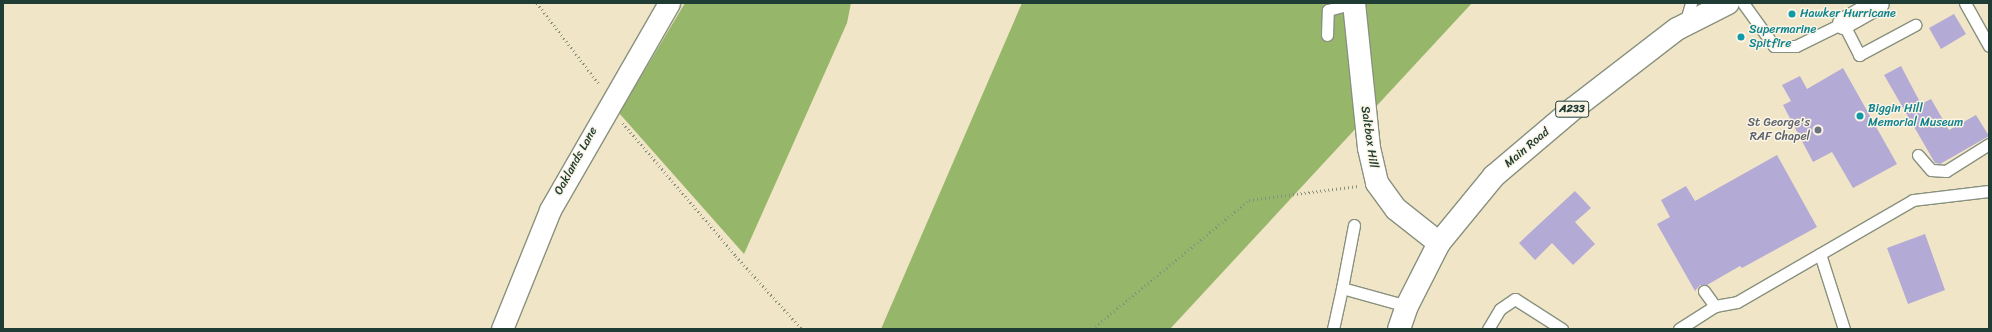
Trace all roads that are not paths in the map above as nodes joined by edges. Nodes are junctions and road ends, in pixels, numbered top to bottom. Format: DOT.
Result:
graph roads {
  1 [pos="669,3"];
  2 [pos="1354,3"];
  3 [pos="1691,3"];
  4 [pos="1728,3"];
  5 [pos="1743,3"];
  6 [pos="1878,3"];
  7 [pos="1965,3"];
  8 [pos="1843,23"];
  9 [pos="1685,25"];
  10 [pos="1915,25"];
  11 [pos="1327,35"];
  12 [pos="1989,46"];
  13 [pos="1989,144"];
  14 [pos="1918,155"];
  15 [pos="1989,192"];
  16 [pos="1354,225"];
  17 [pos="1440,243"];
  18 [pos="1820,254"];
  19 [pos="1342,288"];
  20 [pos="1704,291"];
  21 [pos="1407,306"];
  22 [pos="1715,306"];
  23 [pos="502,329"];
  24 [pos="1333,329"];
  25 [pos="1399,329"];
  26 [pos="1488,329"];
  27 [pos="1562,329"];
  28 [pos="1679,329"];
  29 [pos="1844,329"];
  1 -- 23 [label="street, Oaklands Lane"];
  2 -- 11 [label="lane"];
  2 -- 17 [label="main road, Saltbox Hill"];
  3 -- 9 [label="lane"];
  4 -- 9 [label="main road, Main Road / A233"];
  5 -- 8 [label="lane"];
  6 -- 8 [label="street"];
  7 -- 12 [label="lane"];
  8 -- 10 [label="lane"];
  9 -- 17 [label="main road, Main Road / A233"];
  13 -- 14 [label="lane"];
  15 -- 18 [label="lane"];
  16 -- 19 [label="lane"];
  17 -- 21 [label="main road, Main Road / A233"];
  18 -- 22 [label="lane"];
  18 -- 29 [label="lane"];
  19 -- 21 [label="lane"];
  19 -- 24 [label="lane"];
  20 -- 22 [label="lane"];
  21 -- 25 [label="main road, Main Road / A233"];
  22 -- 28 [label="lane"];
  26 -- 27 [label="lane"];
}
